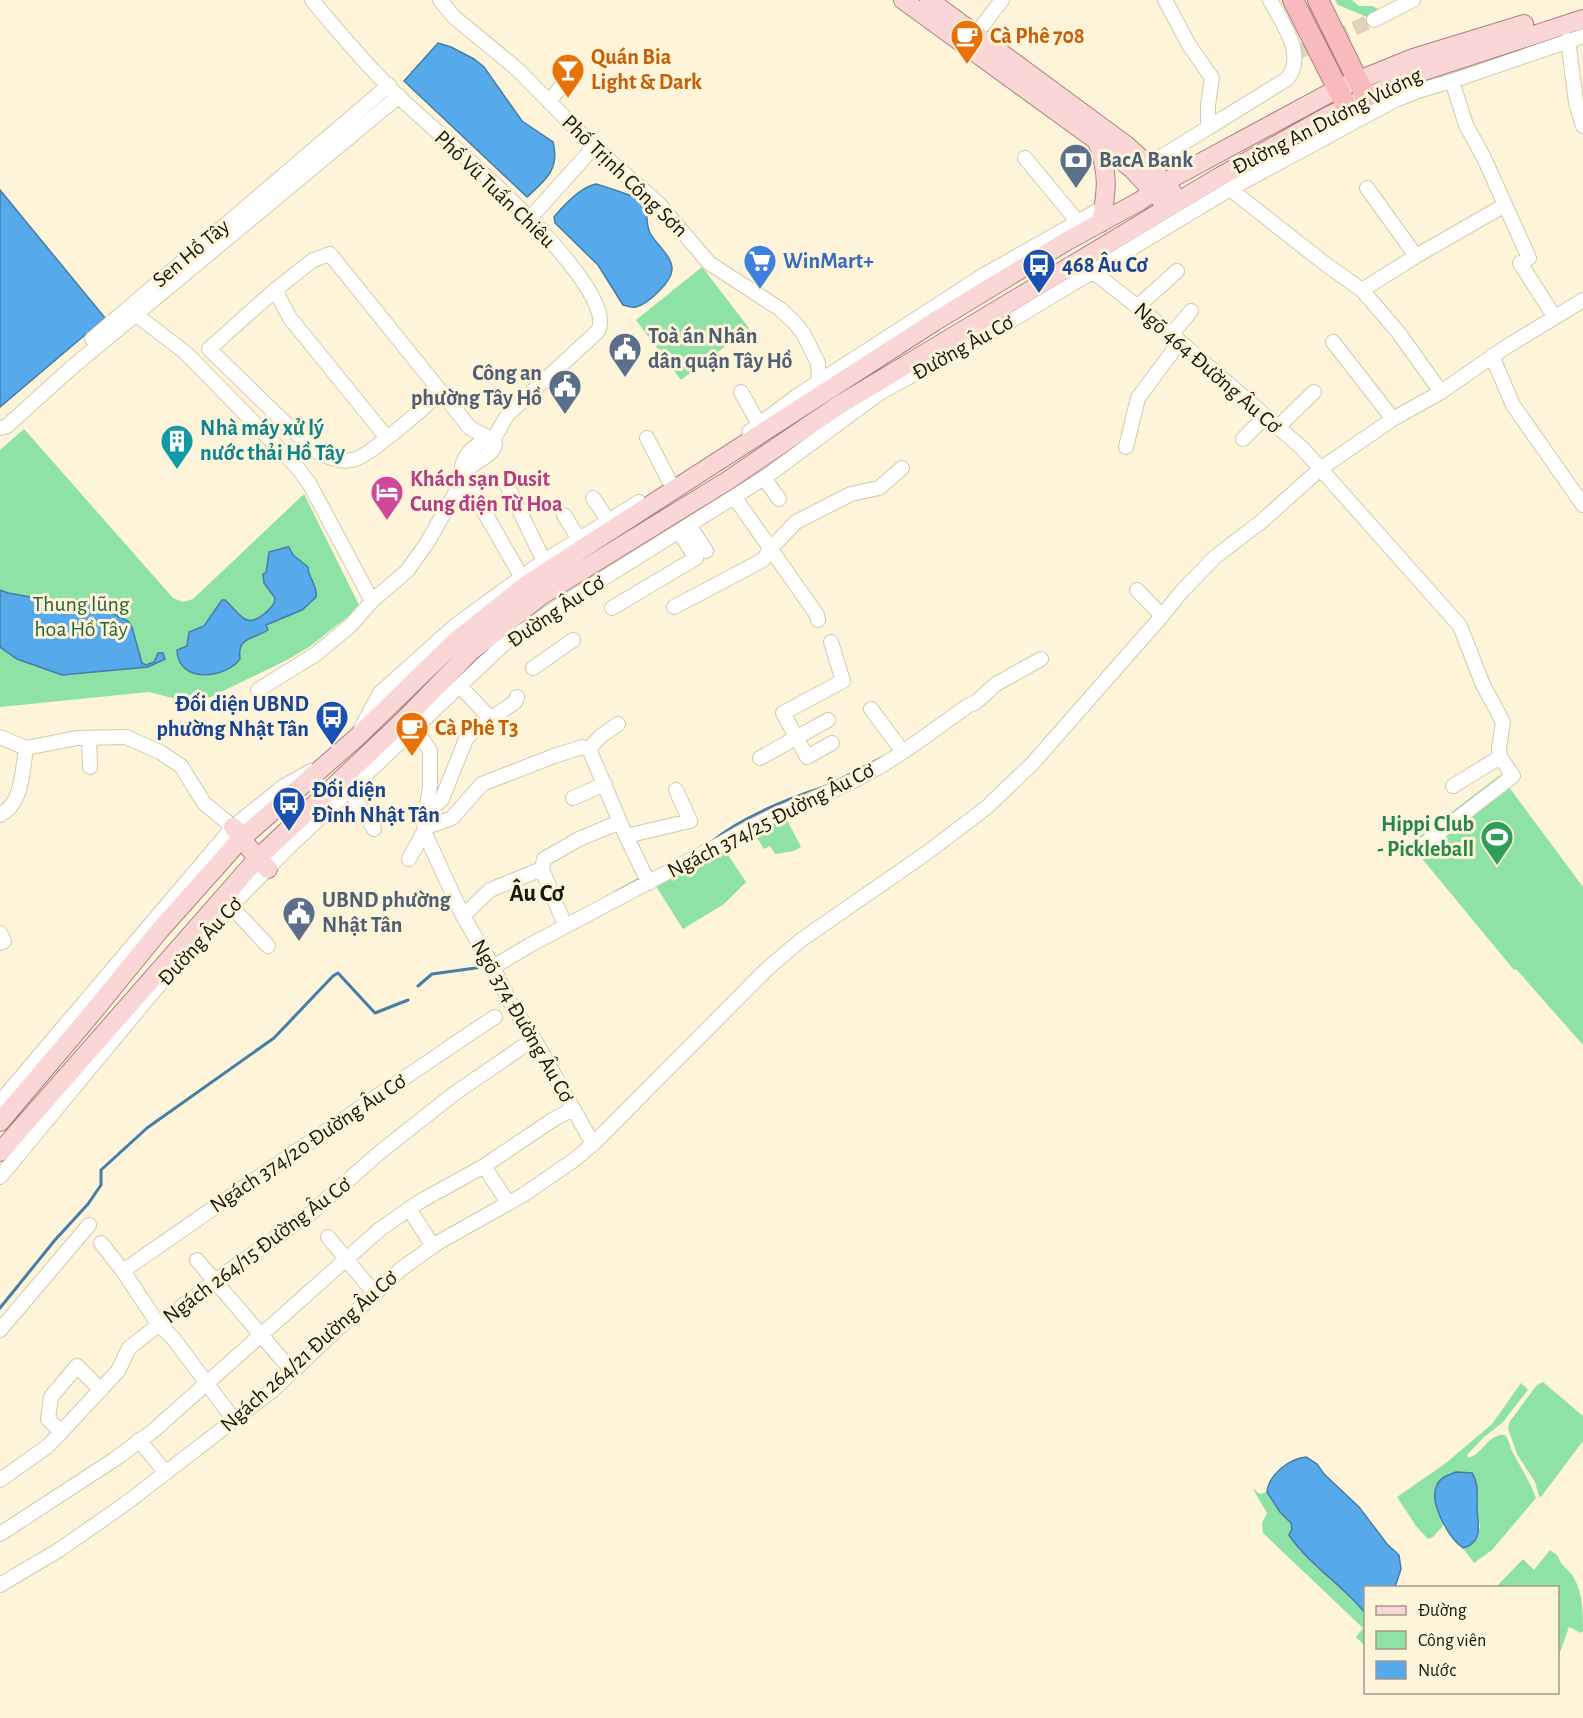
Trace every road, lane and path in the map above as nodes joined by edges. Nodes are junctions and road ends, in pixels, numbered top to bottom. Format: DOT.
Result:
graph roads {
  1 [pos="312,0"];
  2 [pos="440,0"];
  3 [pos="903,0"];
  4 [pos="929,0"];
  5 [pos="1002,0"];
  6 [pos="1165,0"];
  7 [pos="1270,0"];
  8 [pos="1293,0"];
  9 [pos="1318,0"];
  10 [pos="1413,0"];
  11 [pos="1583,6"];
  12 [pos="1583,19"];
  13 [pos="1374,20"];
  14 [pos="976,33"];
  15 [pos="1583,36"];
  16 [pos="1568,40"];
  17 [pos="574,70"];
  18 [pos="1452,81"];
  19 [pos="389,85"];
  20 [pos="1354,89"];
  21 [pos="399,96"];
  22 [pos="1580,101"];
  23 [pos="549,102"];
  24 [pos="1347,106"];
  25 [pos="1583,126"];
  26 [pos="1208,127"];
  27 [pos="1097,141"];
  28 [pos="594,147"];
  29 [pos="1025,158"];
  30 [pos="1148,165"];
  31 [pos="1159,187"];
  32 [pos="1367,188"];
  33 [pos="1230,189"];
  34 [pos="1173,203"];
  35 [pos="1505,206"];
  36 [pos="1102,215"];
  37 [pos="531,218"];
  38 [pos="1078,222"];
  39 [pos="1416,256"];
  40 [pos="1088,264"];
  41 [pos="1177,271"];
  42 [pos="275,290"];
  43 [pos="1362,290"];
  44 [pos="1583,300"];
  45 [pos="1137,307"];
  46 [pos="132,310"];
  47 [pos="1191,311"];
  48 [pos="1554,316"];
  49 [pos="1175,339"];
  50 [pos="1333,342"];
  51 [pos="1492,356"];
  52 [pos="827,383"];
  53 [pos="741,392"];
  54 [pos="1314,392"];
  55 [pos="1441,392"];
  56 [pos="440,393"];
  57 [pos="846,401"];
  58 [pos="1265,417"];
  59 [pos="1393,419"];
  60 [pos="759,424"];
  61 [pos="1278,427"];
  62 [pos="0,428"];
  63 [pos="387,438"];
  64 [pos="647,438"];
  65 [pos="1242,439"];
  66 [pos="493,440"];
  67 [pos="1126,447"];
  68 [pos="902,468"];
  69 [pos="1320,468"];
  70 [pos="465,478"];
  71 [pos="764,478"];
  72 [pos="506,483"];
  73 [pos="671,484"];
  74 [pos="593,498"];
  75 [pos="735,498"];
  76 [pos="778,499"];
  77 [pos="1583,505"];
  78 [pos="564,515"];
  79 [pos="608,520"];
  80 [pos="684,528"];
  81 [pos="579,539"];
  82 [pos="770,549"];
  83 [pos="706,551"];
  84 [pos="544,561"];
  85 [pos="524,581"];
  86 [pos="1137,590"];
  87 [pos="372,601"];
  88 [pos="674,607"];
  89 [pos="612,608"];
  90 [pos="1162,616"];
  91 [pos="818,620"];
  92 [pos="573,640"];
  93 [pos="831,642"];
  94 [pos="1041,659"];
  95 [pos="533,668"];
  96 [pos="460,686"];
  97 [pos="258,690"];
  98 [pos="517,697"];
  99 [pos="871,709"];
  100 [pos="491,719"];
  101 [pos="828,720"];
  102 [pos="618,724"];
  103 [pos="416,729"];
  104 [pos="0,736"];
  105 [pos="88,738"];
  106 [pos="797,738"];
  107 [pos="832,743"];
  108 [pos="26,748"];
  109 [pos="589,749"];
  110 [pos="903,752"];
  111 [pos="1500,757"];
  112 [pos="760,758"];
  113 [pos="90,767"];
  114 [pos="605,784"];
  115 [pos="1453,786"];
  116 [pos="676,790"];
  117 [pos="350,791"];
  118 [pos="573,798"];
  119 [pos="0,815"];
  120 [pos="620,822"];
  121 [pos="425,824"];
  122 [pos="374,829"];
  123 [pos="237,833"];
  124 [pos="626,836"];
  125 [pos="1419,848"];
  126 [pos="409,859"];
  127 [pos="263,864"];
  128 [pos="542,869"];
  129 [pos="649,883"];
  130 [pos="231,906"];
  131 [pos="463,916"];
  132 [pos="562,918"];
  133 [pos="0,933"];
  134 [pos="0,943"];
  135 [pos="268,946"];
  136 [pos="493,967"];
  137 [pos="495,1017"];
  138 [pos="534,1039"];
  139 [pos="0,1102"];
  140 [pos="573,1108"];
  141 [pos="0,1122"];
  142 [pos="593,1144"];
  143 [pos="0,1152"];
  144 [pos="484,1166"];
  145 [pos="0,1177"];
  146 [pos="508,1203"];
  147 [pos="408,1209"];
  148 [pos="89,1225"];
  149 [pos="328,1237"];
  150 [pos="101,1243"];
  151 [pos="433,1246"];
  152 [pos="197,1260"];
  153 [pos="345,1260"];
  154 [pos="123,1271"];
  155 [pos="216,1280"];
  156 [pos="375,1294"];
  157 [pos="159,1325"];
  158 [pos="0,1330"];
  159 [pos="261,1335"];
  160 [pos="292,1371"];
  161 [pos="207,1384"];
  162 [pos="101,1390"];
  163 [pos="234,1420"];
  164 [pos="61,1432"];
  165 [pos="139,1440"];
  166 [pos="166,1473"];
  167 [pos="0,1480"];
  168 [pos="0,1534"];
  169 [pos="0,1584"];
  1 -- 19 [label="street, Phố Vũ Tuấn Chiêu"];
  2 -- 23 [label="street, Phố Trịnh Công Sơn"];
  3 -- 27 [label="main road"];
  4 -- 14 [label="main road"];
  5 -- 14 [label="street"];
  6 -- 26 [label="street"];
  7 -- 26 [label="street"];
  8 -- 20 [label="highway"];
  9 -- 20 [label="highway"];
  10 -- 13 [label="street"];
  11 -- 20 [label="main road, Đường An Dương Vương"];
  12 -- 20 [label="main road, Đường An Dương Vương"];
  14 -- 30 [label="main road"];
  15 -- 16 [label="street, Đường An Dương Vương"];
  16 -- 18 [label="street, Đường An Dương Vương"];
  16 -- 22 [label="street"];
  17 -- 23 [label="street"];
  18 -- 33 [label="street, Đường An Dương Vương"];
  18 -- 35 [label="street"];
  19 -- 21 [label="street, Phố Vũ Tuấn Chiêu"];
  19 -- 46 [label="street, Sen Hồ Tây"];
  20 -- 24 [label="highway"];
  20 -- 31 [label="main road, Đường An Dương Vương"];
  21 -- 37 [label="street, Phố Vũ Tuấn Chiêu"];
  21 -- 46 [label="street, Sen Hồ Tây"];
  22 -- 25 [label="street"];
  23 -- 28 [label="street, Phố Trịnh Công Sơn"];
  24 -- 34 [label="main road, Đường An Dương Vương"];
  26 -- 30 [label="street"];
  27 -- 31 [label="main road"];
  27 -- 36 [label="main road"];
  28 -- 37 [label="street"];
  28 -- 52 [label="street, Phố Trịnh Công Sơn"];
  29 -- 38 [label="street"];
  30 -- 31 [label="main road"];
  31 -- 34 [label="main road"];
  31 -- 36 [label="main road, Đường Âu Cơ"];
  32 -- 39 [label="street"];
  33 -- 40 [label="street, Đường Âu Cơ"];
  33 -- 43 [label="street"];
  34 -- 40 [label="main road, Đường Âu Cơ"];
  35 -- 39 [label="street"];
  35 -- 48 [label="street"];
  36 -- 38 [label="street, Đường Âu Cơ"];
  36 -- 52 [label="main road, Đường Âu Cơ"];
  37 -- 66 [label="street, Phố Vũ Tuấn Chiêu"];
  38 -- 52 [label="street, Đường Âu Cơ"];
  39 -- 43 [label="street"];
  40 -- 45 [label="street, Ngõ 464 Đường Âu Cơ"];
  40 -- 57 [label="main road, Đường Âu Cơ"];
  40 -- 71 [label="street, Đường Âu Cơ"];
  41 -- 45 [label="street"];
  42 -- 56 [label="street"];
  42 -- 63 [label="street"];
  42 -- 63 [label="street"];
  43 -- 55 [label="street"];
  44 -- 48 [label="street, Ngách 264/21 Đường Âu Cơ"];
  45 -- 49 [label="street, Ngõ 464 Đường Âu Cơ"];
  46 -- 62 [label="street, Sen Hồ Tây"];
  46 -- 87 [label="street"];
  47 -- 49 [label="street"];
  48 -- 51 [label="street, Ngách 264/21 Đường Âu Cơ"];
  49 -- 58 [label="street, Ngõ 464 Đường Âu Cơ"];
  49 -- 67 [label="street"];
  50 -- 59 [label="street"];
  51 -- 55 [label="street, Ngách 264/21 Đường Âu Cơ"];
  51 -- 77 [label="street"];
  52 -- 57 [label="main road"];
  52 -- 60 [label="street, Đường Âu Cơ"];
  52 -- 85 [label="main road, Đường Âu Cơ"];
  53 -- 60 [label="street"];
  54 -- 61 [label="street"];
  55 -- 59 [label="street, Ngách 264/21 Đường Âu Cơ"];
  56 -- 63 [label="street"];
  56 -- 66 [label="street"];
  57 -- 127 [label="main road, Đường Âu Cơ"];
  58 -- 61 [label="street, Ngõ 464 Đường Âu Cơ"];
  58 -- 65 [label="street"];
  59 -- 69 [label="street, Ngách 264/21 Đường Âu Cơ"];
  60 -- 73 [label="street, Đường Âu Cơ"];
  61 -- 69 [label="street, Ngõ 464 Đường Âu Cơ"];
  64 -- 73 [label="street"];
  66 -- 70 [label="street"];
  68 -- 82 [label="street"];
  69 -- 90 [label="street, Ngách 264/21 Đường Âu Cơ"];
  69 -- 111 [label="street, Ngõ 464 Đường Âu Cơ"];
  70 -- 85 [label="street"];
  70 -- 87 [label="street"];
  71 -- 75 [label="street, Đường Âu Cơ"];
  71 -- 76 [label="street"];
  72 -- 84 [label="street"];
  73 -- 79 [label="street, Đường Âu Cơ"];
  74 -- 79 [label="street"];
  75 -- 80 [label="street, Đường Âu Cơ"];
  75 -- 82 [label="street"];
  78 -- 81 [label="street"];
  79 -- 81 [label="street, Đường Âu Cơ"];
  80 -- 83 [label="street"];
  80 -- 89 [label="street"];
  80 -- 96 [label="street, Đường Âu Cơ"];
  81 -- 84 [label="street, Đường Âu Cơ"];
  82 -- 88 [label="street"];
  82 -- 91 [label="street"];
  84 -- 85 [label="street, Đường Âu Cơ"];
  85 -- 123 [label="main road, Đường Âu Cơ"];
  86 -- 90 [label="street"];
  87 -- 97 [label="street"];
  90 -- 142 [label="street, Ngách 264/21 Đường Âu Cơ"];
  92 -- 95 [label="street"];
  93 -- 106 [label="street"];
  94 -- 110 [label="street, Ngách 374/25 Đường Âu Cơ"];
  96 -- 100 [label="street"];
  96 -- 103 [label="street, Đường Âu Cơ"];
  98 -- 100 [label="street"];
  99 -- 110 [label="street"];
  100 -- 121 [label="street"];
  101 -- 106 [label="street"];
  102 -- 109 [label="street"];
  103 -- 117 [label="street, Đường Âu Cơ"];
  103 -- 121 [label="street, Ngõ 374 Đường Âu Cơ"];
  104 -- 108 [label="street"];
  105 -- 108 [label="street"];
  105 -- 113 [label="street"];
  105 -- 123 [label="street"];
  106 -- 107 [label="street"];
  106 -- 112 [label="street"];
  108 -- 119 [label="street"];
  109 -- 114 [label="street"];
  109 -- 121 [label="street"];
  110 -- 129 [label="street, Ngách 374/25 Đường Âu Cơ"];
  111 -- 115 [label="street"];
  111 -- 125 [label="street"];
  114 -- 118 [label="street"];
  114 -- 120 [label="street"];
  116 -- 124 [label="street"];
  117 -- 122 [label="street"];
  117 -- 127 [label="street, Đường Âu Cơ"];
  120 -- 124 [label="street"];
  120 -- 128 [label="street"];
  121 -- 126 [label="street"];
  121 -- 131 [label="street, Ngõ 374 Đường Âu Cơ"];
  123 -- 127 [label="main road"];
  123 -- 139 [label="street, Đường Âu Cơ"];
  123 -- 141 [label="main road, Đường Âu Cơ"];
  124 -- 129 [label="street"];
  127 -- 130 [label="street, Đường Âu Cơ"];
  127 -- 143 [label="main road, Đường Âu Cơ"];
  128 -- 131 [label="street"];
  128 -- 132 [label="street"];
  129 -- 136 [label="street, Ngách 374/25 Đường Âu Cơ"];
  130 -- 135 [label="street"];
  130 -- 145 [label="street, Đường Âu Cơ"];
  131 -- 136 [label="street, Ngõ 374 Đường Âu Cơ"];
  133 -- 134 [label="street"];
  136 -- 138 [label="street, Ngõ 374 Đường Âu Cơ"];
  137 -- 154 [label="street, Ngách 374/20 Đường Âu Cơ"];
  138 -- 140 [label="street, Ngõ 374 Đường Âu Cơ"];
  138 -- 155 [label="street, Ngách 264/15 Đường Âu Cơ"];
  140 -- 142 [label="street, Ngõ 374 Đường Âu Cơ"];
  140 -- 144 [label="street"];
  142 -- 146 [label="street, Ngách 264/21 Đường Âu Cơ"];
  144 -- 146 [label="street"];
  144 -- 147 [label="street"];
  146 -- 151 [label="street, Ngách 264/21 Đường Âu Cơ"];
  147 -- 151 [label="street"];
  147 -- 153 [label="street"];
  148 -- 158 [label="street"];
  149 -- 153 [label="street"];
  150 -- 154 [label="street"];
  151 -- 156 [label="street, Ngách 264/21 Đường Âu Cơ"];
  152 -- 155 [label="street"];
  153 -- 156 [label="street"];
  153 -- 159 [label="street"];
  154 -- 157 [label="street"];
  155 -- 157 [label="street, Ngách 264/15 Đường Âu Cơ"];
  155 -- 159 [label="street"];
  156 -- 160 [label="street, Ngách 264/21 Đường Âu Cơ"];
  157 -- 161 [label="street"];
  157 -- 162 [label="street, Ngách 264/15 Đường Âu Cơ"];
  159 -- 160 [label="street"];
  159 -- 161 [label="street"];
  160 -- 163 [label="street, Ngách 264/21 Đường Âu Cơ"];
  161 -- 163 [label="street"];
  161 -- 165 [label="street"];
  162 -- 164 [label="street, Ngách 264/15 Đường Âu Cơ"];
  162 -- 164 [label="street"];
  163 -- 166 [label="street, Ngách 264/21 Đường Âu Cơ"];
  164 -- 167 [label="street, Ngách 264/15 Đường Âu Cơ"];
  165 -- 166 [label="street"];
  165 -- 168 [label="street"];
  166 -- 169 [label="street, Ngách 264/21 Đường Âu Cơ"];
}
